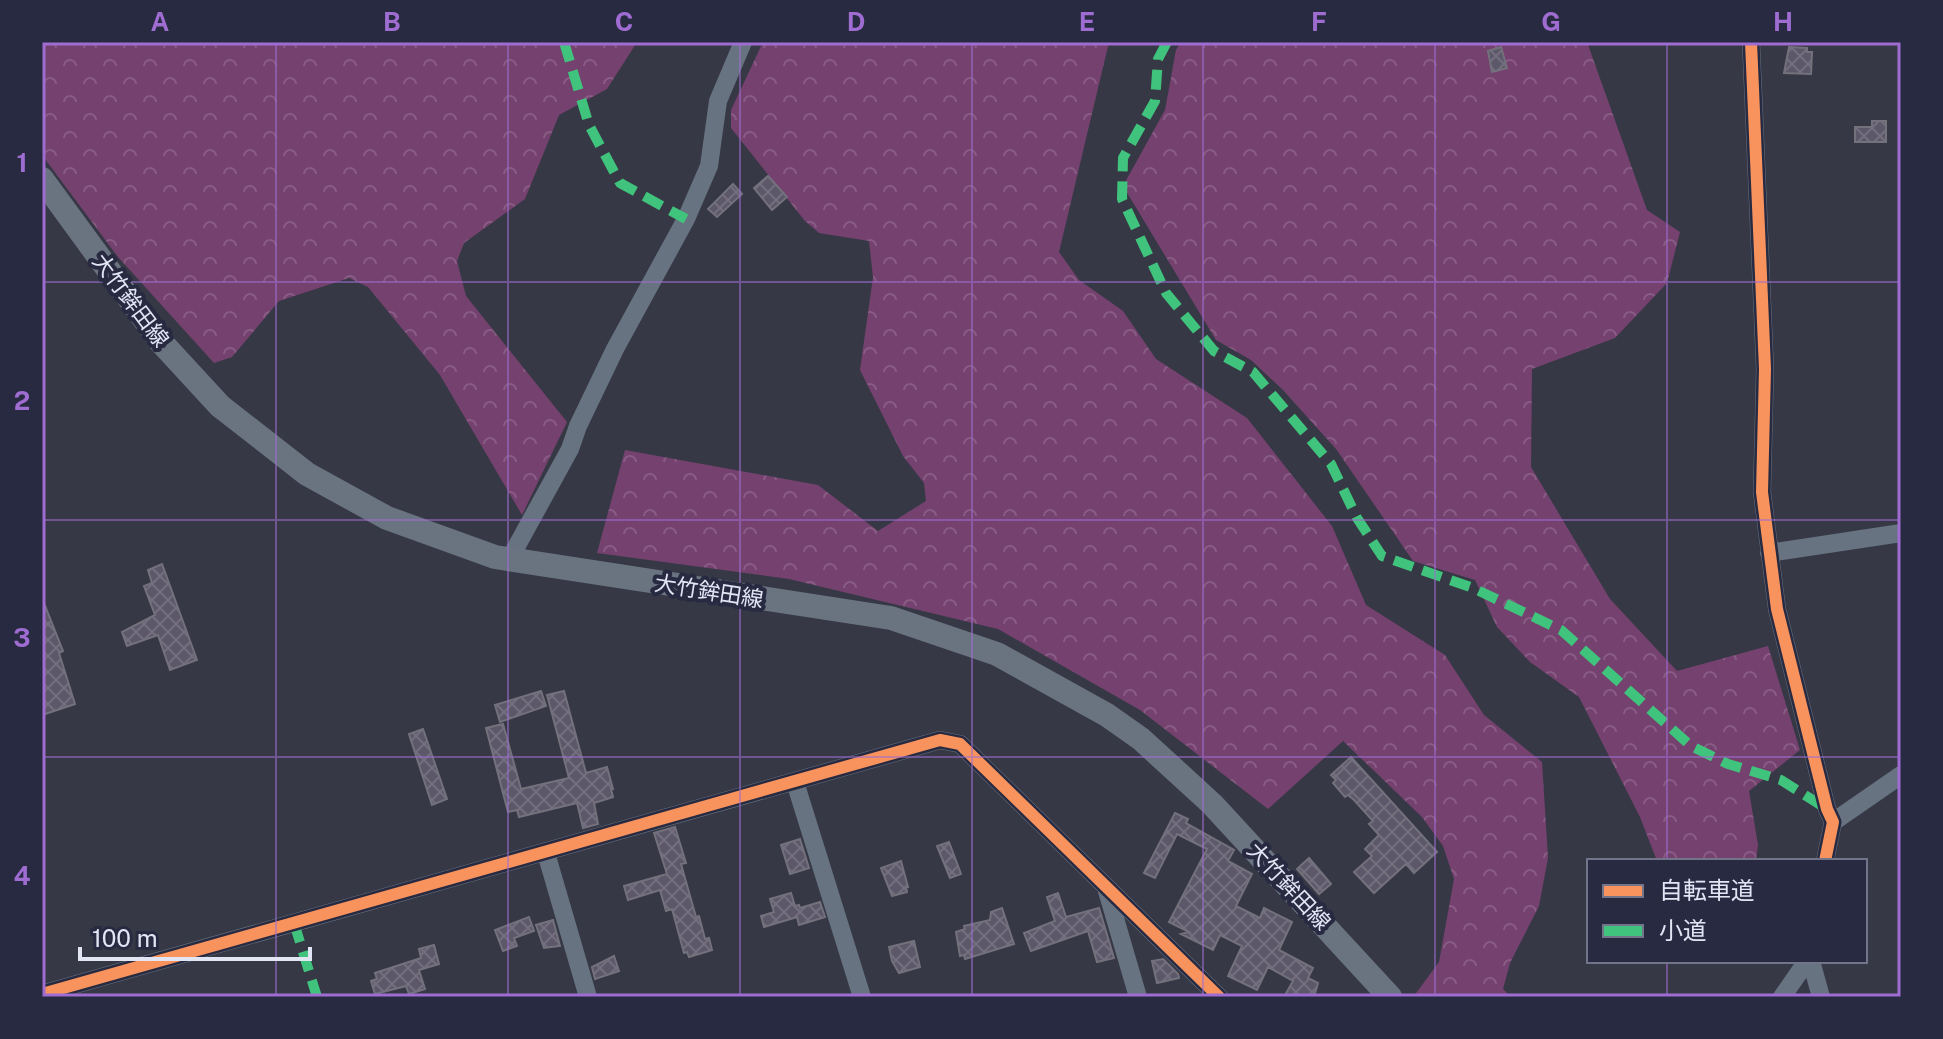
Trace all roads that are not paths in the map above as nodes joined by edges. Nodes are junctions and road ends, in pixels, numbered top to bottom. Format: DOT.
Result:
graph roads {
  1 [pos="743,42"];
  2 [pos="1751,42"];
  3 [pos="42,179"];
  4 [pos="1901,533"];
  5 [pos="1769,553"];
  6 [pos="509,560"];
  7 [pos="1901,775"];
  8 [pos="795,782"];
  9 [pos="1833,822"];
  10 [pos="546,853"];
  11 [pos="1825,859"];
  12 [pos="1106,888"];
  13 [pos="1808,963"];
  14 [pos="1810,963"];
  15 [pos="44,989"];
  16 [pos="588,997"];
  17 [pos="862,997"];
  18 [pos="1138,997"];
  19 [pos="1219,997"];
  20 [pos="1390,997"];
  21 [pos="1782,997"];
  22 [pos="1821,997"];
  1 -- 6 [label="street"];
  2 -- 5 [label="street"];
  3 -- 6 [label="main road, 大竹鉾田線"];
  4 -- 5 [label="street"];
  5 -- 9 [label="street"];
  6 -- 20 [label="main road, 大竹鉾田線"];
  7 -- 9 [label="street"];
  8 -- 10 [label="street"];
  8 -- 12 [label="street"];
  8 -- 17 [label="street"];
  9 -- 11 [label="street"];
  10 -- 15 [label="street"];
  10 -- 16 [label="street"];
  12 -- 18 [label="street"];
  12 -- 19 [label="street"];
  13 -- 21 [label="street"];
  14 -- 22 [label="street"];
}
